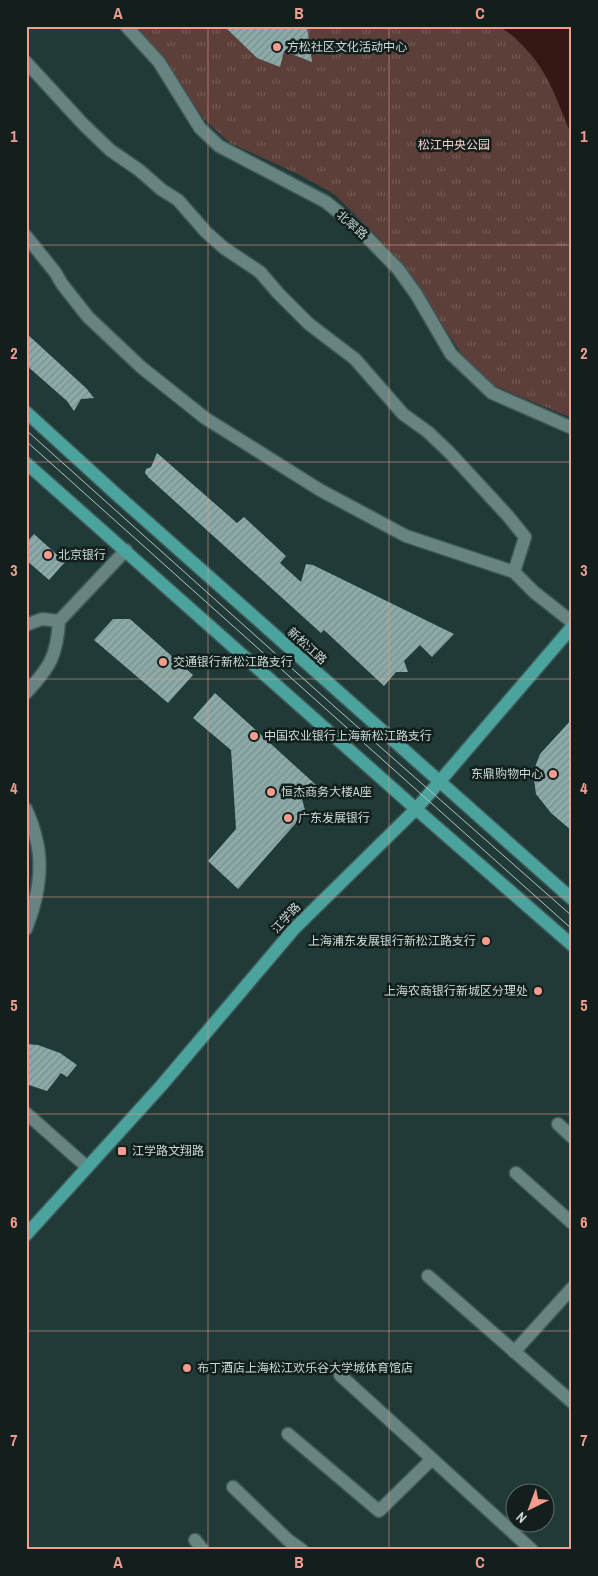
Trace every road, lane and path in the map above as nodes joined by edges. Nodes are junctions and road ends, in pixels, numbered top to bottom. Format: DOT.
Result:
graph roads {
  1 [pos="126,26"];
  2 [pos="26,62"];
  3 [pos="26,236"];
  4 [pos="26,412"];
  5 [pos="572,428"];
  6 [pos="26,463"];
  7 [pos="126,550"];
  8 [pos="514,572"];
  9 [pos="60,621"];
  10 [pos="572,622"];
  11 [pos="26,625"];
  12 [pos="572,627"];
  13 [pos="26,694"];
  14 [pos="438,781"];
  15 [pos="26,809"];
  16 [pos="416,809"];
  17 [pos="572,900"];
  18 [pos="26,929"];
  19 [pos="572,945"];
  20 [pos="26,1113"];
  21 [pos="558,1124"];
  22 [pos="572,1137"];
  23 [pos="87,1167"];
  24 [pos="516,1173"];
  25 [pos="572,1223"];
  26 [pos="26,1234"];
  27 [pos="428,1276"];
  28 [pos="572,1288"];
  29 [pos="514,1352"];
  30 [pos="340,1375"];
  31 [pos="572,1402"];
  32 [pos="288,1434"];
  33 [pos="432,1459"];
  34 [pos="233,1487"];
  35 [pos="302,1550"];
  36 [pos="532,1550"];
  1 -- 5 [label="street, 北翠路"];
  2 -- 8 [label="street"];
  3 -- 8 [label="street"];
  4 -- 14 [label="main road, 新松江路"];
  6 -- 7 [label="main road"];
  7 -- 9 [label="street"];
  7 -- 16 [label="main road"];
  8 -- 10 [label="street"];
  9 -- 11 [label="street"];
  9 -- 13 [label="street"];
  12 -- 14 [label="main road, 江学路"];
  14 -- 16 [label="main road, 江学路"];
  14 -- 17 [label="main road, 新松江路"];
  15 -- 18 [label="street"];
  16 -- 19 [label="main road"];
  16 -- 23 [label="main road, 江学路"];
  20 -- 23 [label="street"];
  21 -- 22 [label="street"];
  23 -- 26 [label="main road, 江学路"];
  24 -- 25 [label="street"];
  27 -- 29 [label="street"];
  28 -- 29 [label="street"];
  29 -- 31 [label="street"];
  30 -- 33 [label="street"];
  32 -- 33 [label="street"];
  33 -- 36 [label="street"];
  34 -- 35 [label="street"];
}
